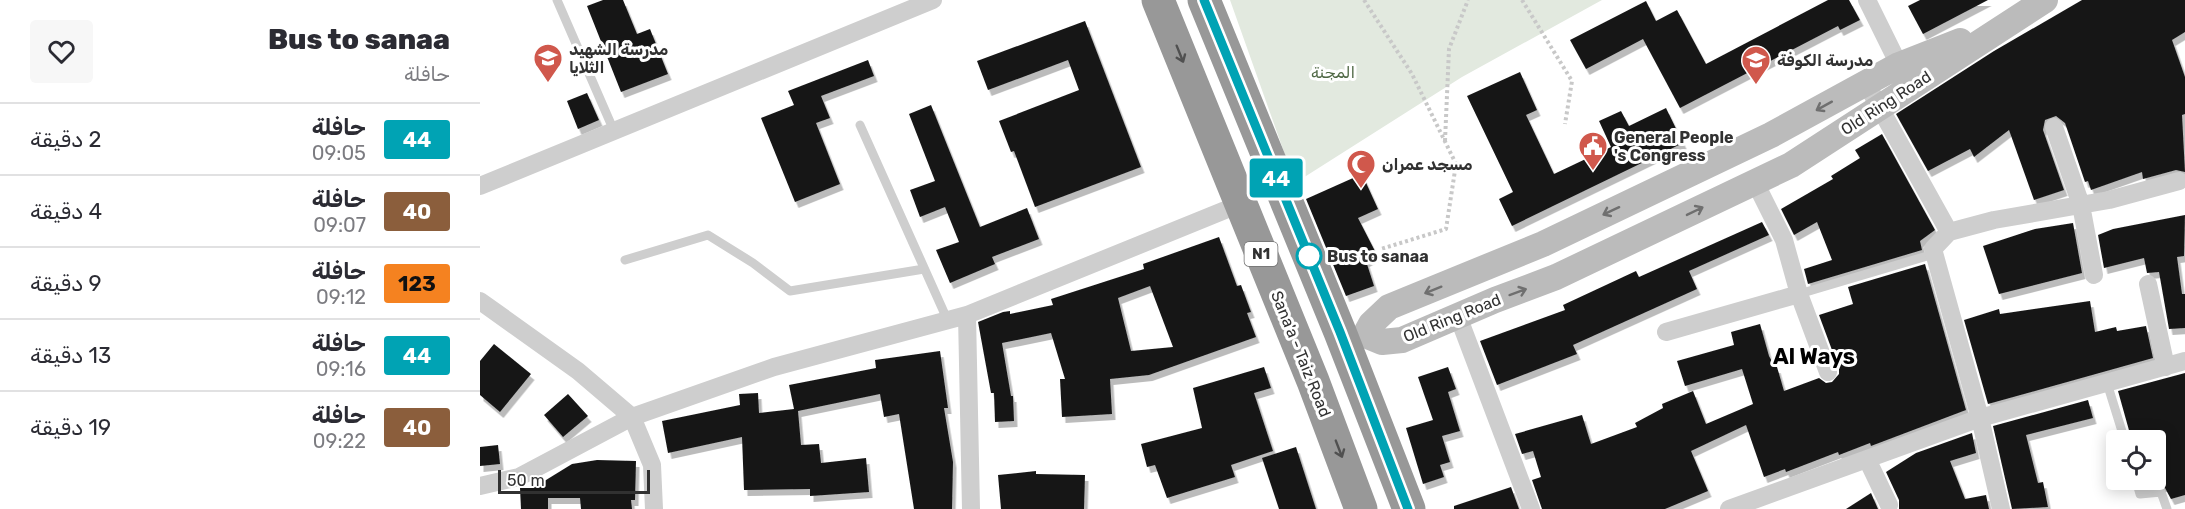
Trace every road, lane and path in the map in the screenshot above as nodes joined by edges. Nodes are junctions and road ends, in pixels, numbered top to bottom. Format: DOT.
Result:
graph roads {
  1 [pos="557,0"];
  2 [pos="933,0"];
  3 [pos="1158,0"];
  4 [pos="1204,0"];
  5 [pos="1365,0"];
  6 [pos="1468,0"];
  7 [pos="1522,0"];
  8 [pos="1866,0"];
  9 [pos="2045,0"];
  10 [pos="1905,76"];
  11 [pos="1866,83"];
  12 [pos="1881,106"];
  13 [pos="1565,124"];
  14 [pos="860,125"];
  15 [pos="2054,127"];
  16 [pos="614,131"];
  17 [pos="1445,142"];
  18 [pos="2182,180"];
  19 [pos="1755,182"];
  20 [pos="480,186"];
  21 [pos="1240,204"];
  22 [pos="2081,205"];
  23 [pos="1949,232"];
  24 [pos="1381,249"];
  25 [pos="1934,254"];
  26 [pos="625,260"];
  27 [pos="924,269"];
  28 [pos="2094,275"];
  29 [pos="2148,284"];
  30 [pos="1799,294"];
  31 [pos="480,301"];
  32 [pos="967,315"];
  33 [pos="1458,316"];
  34 [pos="947,319"];
  35 [pos="1666,332"];
  36 [pos="1355,340"];
  37 [pos="2185,362"];
  38 [pos="2166,366"];
  39 [pos="1828,372"];
  40 [pos="2107,383"];
  41 [pos="632,417"];
  42 [pos="1980,418"];
  43 [pos="2122,430"];
  44 [pos="1867,459"];
  45 [pos="480,486"];
  46 [pos="2139,490"];
  47 [pos="1766,502"];
  48 [pos="1888,505"];
  49 [pos="654,509"];
  50 [pos="971,509"];
  51 [pos="1361,509"];
  52 [pos="1408,509"];
  53 [pos="1531,509"];
  54 [pos="1729,509"];
  55 [pos="2001,509"];
  56 [pos="2167,509"];
  1 -- 16 [label="lane"];
  2 -- 16 [label="street"];
  3 -- 21 [label="highway, Sana'a - Taiz Road / N1, one-way"];
  4 -- 36 [label="highway, N1"];
  5 -- 17 [label="path"];
  6 -- 17 [label="path"];
  7 -- 13 [label="path"];
  8 -- 10 [label="street"];
  9 -- 10 [label="street, Old Ring Road"];
  10 -- 11 [label="street, Old Ring Road"];
  10 -- 12 [label="street, Old Ring Road"];
  11 -- 12 [label="street"];
  11 -- 36 [label="street, Old Ring Road, one-way"];
  12 -- 19 [label="street, Old Ring Road"];
  12 -- 23 [label="street"];
  14 -- 27 [label="lane"];
  15 -- 22 [label="street"];
  16 -- 20 [label="street"];
  17 -- 24 [label="path"];
  18 -- 22 [label="street"];
  19 -- 30 [label="street"];
  33 -- 19 [label="street, Old Ring Road, one-way"];
  21 -- 32 [label="street"];
  21 -- 51 [label="highway, Sana'a - Taiz Road / N1, one-way"];
  22 -- 23 [label="street"];
  22 -- 28 [label="street"];
  23 -- 25 [label="street"];
  25 -- 30 [label="lane"];
  25 -- 42 [label="street"];
  26 -- 27 [label="lane"];
  27 -- 34 [label="lane"];
  29 -- 38 [label="street"];
  30 -- 35 [label="street"];
  30 -- 39 [label="street"];
  31 -- 41 [label="street"];
  32 -- 34 [label="street"];
  32 -- 50 [label="street"];
  33 -- 36 [label="street, Old Ring Road"];
  33 -- 53 [label="street"];
  34 -- 41 [label="street"];
  36 -- 52 [label="highway, N1"];
  37 -- 38 [label="street"];
  38 -- 40 [label="street"];
  40 -- 42 [label="street"];
  40 -- 43 [label="lane"];
  41 -- 45 [label="street"];
  41 -- 49 [label="street"];
  42 -- 44 [label="street"];
  42 -- 55 [label="street"];
  44 -- 47 [label="street"];
  44 -- 48 [label="street"];
  46 -- 56 [label="lane"];
  47 -- 54 [label="street"];
}
